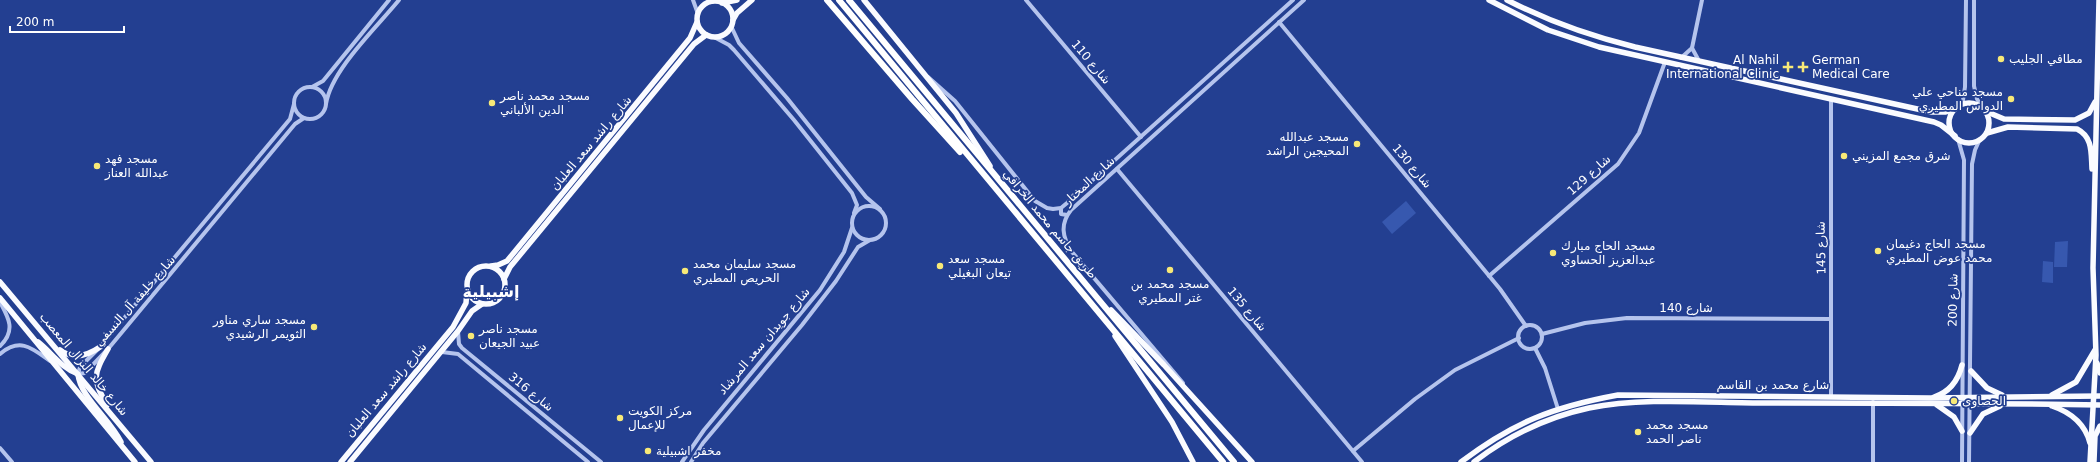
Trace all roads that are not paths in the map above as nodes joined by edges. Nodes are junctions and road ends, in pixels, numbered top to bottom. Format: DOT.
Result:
graph roads {
  1 [pos="389,0"];
  2 [pos="398,0"];
  3 [pos="693,0"];
  4 [pos="737,0"];
  5 [pos="752,0"];
  6 [pos="823,0"];
  7 [pos="827,0"];
  8 [pos="839,0"];
  9 [pos="850,0"];
  10 [pos="864,0"];
  11 [pos="1026,0"];
  12 [pos="1293,0"];
  13 [pos="1304,0"];
  14 [pos="1490,0"];
  15 [pos="1506,0"];
  16 [pos="1702,0"];
  17 [pos="1966,0"];
  18 [pos="1974,0"];
  19 [pos="2099,0"];
  20 [pos="711,1"];
  21 [pos="1513,2"];
  22 [pos="722,3"];
  23 [pos="698,14"];
  24 [pos="697,22"];
  25 [pos="1279,22"];
  26 [pos="732,23"];
  27 [pos="845,23"];
  28 [pos="706,35"];
  29 [pos="1590,35"];
  30 [pos="714,37"];
  31 [pos="1601,38"];
  32 [pos="1589,44"];
  33 [pos="1600,47"];
  34 [pos="1692,48"];
  35 [pos="1681,58"];
  36 [pos="1966,58"];
  37 [pos="1974,59"];
  38 [pos="1665,62"];
  39 [pos="1702,63"];
  40 [pos="1747,72"];
  41 [pos="924,74"];
  42 [pos="1758,75"];
  43 [pos="1745,80"];
  44 [pos="1756,83"];
  45 [pos="1200,84"];
  46 [pos="312,87"];
  47 [pos="1205,89"];
  48 [pos="1192,92"];
  49 [pos="1196,97"];
  50 [pos="2097,98"];
  51 [pos="1831,99"];
  52 [pos="294,104"];
  53 [pos="326,104"];
  54 [pos="1957,107"];
  55 [pos="1984,110"];
  56 [pos="304,118"];
  57 [pos="617,127"];
  58 [pos="623,133"];
  59 [pos="1986,133"];
  60 [pos="1141,137"];
  61 [pos="1956,137"];
  62 [pos="1980,139"];
  63 [pos="1117,169"];
  64 [pos="579,174"];
  65 [pos="585,179"];
  66 [pos="999,180"];
  67 [pos="2095,189"];
  68 [pos="999,193"];
  69 [pos="1061,208"];
  70 [pos="880,209"];
  71 [pos="854,213"];
  72 [pos="1067,215"];
  73 [pos="852,228"];
  74 [pos="870,240"];
  75 [pos="491,266"];
  76 [pos="1489,276"];
  77 [pos="504,279"];
  78 [pos="0,282"];
  79 [pos="467,290"];
  80 [pos="1091,290"];
  81 [pos="0,298"];
  82 [pos="0,302"];
  83 [pos="1970,303"];
  84 [pos="482,304"];
  85 [pos="1963,304"];
  86 [pos="1831,319"];
  87 [pos="1105,321"];
  88 [pos="1526,326"];
  89 [pos="458,331"];
  90 [pos="1542,334"];
  91 [pos="31,337"];
  92 [pos="1519,338"];
  93 [pos="0,346"];
  94 [pos="100,347"];
  95 [pos="56,348"];
  96 [pos="462,348"];
  97 [pos="1535,348"];
  98 [pos="2096,348"];
  99 [pos="108,349"];
  100 [pos="442,352"];
  101 [pos="0,354"];
  102 [pos="458,354"];
  103 [pos="2096,355"];
  104 [pos="52,362"];
  105 [pos="1962,365"];
  106 [pos="1971,371"];
  107 [pos="2100,373"];
  108 [pos="78,374"];
  109 [pos="1831,396"];
  110 [pos="2049,396"];
  111 [pos="2097,396"];
  112 [pos="1962,397"];
  113 [pos="1970,397"];
  114 [pos="2008,397"];
  115 [pos="1929,401"];
  116 [pos="1873,402"];
  117 [pos="1962,404"];
  118 [pos="1970,404"];
  119 [pos="2004,404"];
  120 [pos="2044,405"];
  121 [pos="2097,405"];
  122 [pos="1558,409"];
  123 [pos="113,416"];
  124 [pos="1217,425"];
  125 [pos="2100,426"];
  126 [pos="1962,431"];
  127 [pos="1970,433"];
  128 [pos="0,448"];
  129 [pos="124,448"];
  130 [pos="2091,449"];
  131 [pos="1353,451"];
  132 [pos="12,462"];
  133 [pos="135,462"];
  134 [pos="151,462"];
  135 [pos="341,462"];
  136 [pos="350,462"];
  137 [pos="588,462"];
  138 [pos="602,462"];
  139 [pos="682,462"];
  140 [pos="691,462"];
  141 [pos="1193,462"];
  142 [pos="1223,462"];
  143 [pos="1234,462"];
  144 [pos="1252,462"];
  145 [pos="1362,462"];
  146 [pos="1461,462"];
  147 [pos="1474,462"];
  148 [pos="1873,462"];
  149 [pos="1962,462"];
  150 [pos="1969,462"];
  151 [pos="2092,462"];
  1 -- 46 [label="street"];
  2 -- 53 [label="street"];
  3 -- 23 [label="street"];
  4 -- 22 [label="main road"];
  5 -- 26 [label="main road"];
  6 -- 27 [label="highway"];
  7 -- 27 [label="highway"];
  8 -- 68 [label="highway, طريق جاسم محمد الخرافي"];
  9 -- 66 [label="highway, طريق جاسم محمد الخرافي"];
  10 -- 41 [label="main road"];
  11 -- 60 [label="street, شارع 110"];
  12 -- 45 [label="street, شارع المختار"];
  13 -- 25 [label="street, شارع المختار"];
  14 -- 32 [label="main road"];
  15 -- 21 [label="main road"];
  16 -- 34 [label="street"];
  17 -- 36 [label="street"];
  18 -- 37 [label="street"];
  19 -- 50 [label="main road"];
  20 -- 22 [label="main road"];
  20 -- 23 [label="main road"];
  21 -- 29 [label="main road"];
  22 -- 26 [label="main road"];
  23 -- 24 [label="main road"];
  24 -- 28 [label="main road"];
  24 -- 57 [label="main road, شارع راشد سعد العلبان"];
  25 -- 47 [label="street, شارع المختار"];
  25 -- 76 [label="street, شارع 130"];
  26 -- 30 [label="main road"];
  26 -- 70 [label="street"];
  27 -- 68 [label="highway"];
  28 -- 30 [label="main road"];
  28 -- 58 [label="main road, شارع راشد سعد العلبان"];
  29 -- 31 [label="main road"];
  29 -- 32 [label="main road"];
  30 -- 71 [label="street"];
  31 -- 33 [label="main road"];
  31 -- 35 [label="main road"];
  32 -- 33 [label="main road"];
  33 -- 38 [label="main road"];
  34 -- 35 [label="street"];
  34 -- 39 [label="street"];
  35 -- 39 [label="main road"];
  36 -- 37 [label="street"];
  36 -- 54 [label="street"];
  37 -- 55 [label="street"];
  38 -- 43 [label="main road"];
  38 -- 76 [label="street, شارع 129"];
  39 -- 40 [label="main road"];
  40 -- 42 [label="main road"];
  40 -- 43 [label="main road"];
  41 -- 66 [label="main road"];
  41 -- 69 [label="street, شارع المختار"];
  42 -- 44 [label="main road"];
  42 -- 54 [label="main road"];
  43 -- 44 [label="main road"];
  44 -- 51 [label="main road"];
  45 -- 47 [label="street"];
  45 -- 48 [label="street, شارع المختار"];
  46 -- 52 [label="street"];
  46 -- 53 [label="street"];
  47 -- 49 [label="street, شارع المختار"];
  48 -- 49 [label="street"];
  48 -- 60 [label="street, شارع المختار"];
  49 -- 63 [label="street, شارع المختار"];
  50 -- 55 [label="main road"];
  50 -- 67 [label="main road"];
  51 -- 61 [label="main road"];
  51 -- 86 [label="street, شارع 145"];
  52 -- 56 [label="street"];
  52 -- 94 [label="street, شارع خليفة آل النسفي"];
  53 -- 56 [label="street"];
  54 -- 55 [label="main road"];
  54 -- 61 [label="main road"];
  55 -- 59 [label="main road"];
  56 -- 99 [label="street, شارع خليفة آل النسفي"];
  57 -- 58 [label="main road"];
  57 -- 64 [label="main road, شارع راشد سعد العلبان"];
  58 -- 65 [label="main road, شارع راشد سعد العلبان"];
  59 -- 62 [label="main road"];
  59 -- 67 [label="main road"];
  60 -- 69 [label="street, شارع المختار"];
  61 -- 62 [label="main road"];
  61 -- 85 [label="street, شارع 200"];
  62 -- 83 [label="street, شارع 200"];
  63 -- 72 [label="street, شارع المختار"];
  63 -- 131 [label="street, شارع 135"];
  64 -- 65 [label="main road"];
  64 -- 75 [label="main road, شارع راشد سعد العلبان"];
  65 -- 77 [label="main road, شارع راشد سعد العلبان"];
  66 -- 80 [label="highway, طريق جاسم محمد الخرافي"];
  67 -- 98 [label="main road"];
  68 -- 87 [label="highway, طريق جاسم محمد الخرافي"];
  69 -- 72 [label="street"];
  70 -- 71 [label="street"];
  70 -- 74 [label="street"];
  71 -- 73 [label="street"];
  72 -- 124 [label="street, شارع المختار"];
  73 -- 74 [label="street"];
  73 -- 139 [label="street, شارع جويدان سعد المرشاد"];
  74 -- 140 [label="street, شارع جويدان سعد المرشاد"];
  75 -- 77 [label="main road"];
  75 -- 79 [label="main road"];
  76 -- 88 [label="street, شارع 130"];
  77 -- 84 [label="main road"];
  78 -- 95 [label="main road, شارع خالد النزال المعصب"];
  79 -- 84 [label="main road"];
  79 -- 135 [label="main road, شارع راشد سعد العلبان"];
  80 -- 124 [label="main road"];
  80 -- 143 [label="highway, طريق جاسم محمد الخرافي"];
  81 -- 91 [label="main road, شارع خالد النزال المعصب"];
  82 -- 93 [label="street"];
  83 -- 85 [label="street"];
  83 -- 106 [label="street, شارع 200"];
  84 -- 89 [label="main road, شارع راشد سعد العلبان"];
  85 -- 105 [label="street, شارع 200"];
  86 -- 90 [label="street, شارع 140"];
  86 -- 109 [label="street, شارع 145"];
  87 -- 141 [label="main road"];
  87 -- 142 [label="highway, طريق جاسم محمد الخرافي"];
  88 -- 90 [label="street"];
  88 -- 92 [label="street"];
  89 -- 96 [label="street"];
  89 -- 100 [label="main road, شارع راشد سعد العلبان"];
  90 -- 97 [label="street"];
  91 -- 104 [label="main road, شارع خالد النزال المعصب"];
  91 -- 108 [label="main road"];
  92 -- 97 [label="street"];
  92 -- 131 [label="street"];
  94 -- 95 [label="main road"];
  94 -- 108 [label="street, شارع خليفة آل النسفي"];
  95 -- 108 [label="main road, شارع خالد النزال المعصب"];
  96 -- 102 [label="street"];
  96 -- 138 [label="street, شارع 316"];
  97 -- 122 [label="street"];
  98 -- 103 [label="main road"];
  98 -- 110 [label="main road"];
  99 -- 108 [label="street, شارع خليفة آل النسفي"];
  99 -- 123 [label="main road"];
  100 -- 102 [label="street"];
  100 -- 136 [label="main road, شارع راشد سعد العلبان"];
  101 -- 104 [label="street"];
  102 -- 137 [label="street, شارع 316"];
  103 -- 107 [label="main road"];
  103 -- 111 [label="main road"];
  104 -- 129 [label="main road, شارع خالد النزال المعصب"];
  105 -- 112 [label="street, شارع 200"];
  105 -- 115 [label="main road"];
  106 -- 113 [label="street, شارع 200"];
  106 -- 114 [label="main road"];
  108 -- 123 [label="main road, شارع خالد النزال المعصب"];
  108 -- 129 [label="main road"];
  109 -- 115 [label="main road, شارع محمد بن القاسم"];
  109 -- 122 [label="main road, شارع محمد بن القاسم"];
  110 -- 111 [label="main road, شارع محمد بن القاسم"];
  110 -- 114 [label="main road, شارع محمد بن القاسم"];
  111 -- 121 [label="main road"];
  112 -- 113 [label="main road, شارع محمد بن القاسم"];
  112 -- 115 [label="main road, شارع محمد بن القاسم"];
  112 -- 117 [label="street, شارع 200"];
  113 -- 114 [label="main road, شارع محمد بن القاسم"];
  113 -- 118 [label="street, شارع 200"];
  115 -- 116 [label="main road, شارع محمد بن القاسم"];
  115 -- 117 [label="main road, شارع محمد بن القاسم"];
  115 -- 126 [label="main road"];
  116 -- 147 [label="main road, شارع محمد بن القاسم"];
  116 -- 148 [label="street"];
  117 -- 118 [label="main road, شارع محمد بن القاسم"];
  117 -- 126 [label="street, شارع 200"];
  118 -- 119 [label="main road, شارع محمد بن القاسم"];
  118 -- 127 [label="street, شارع 200"];
  119 -- 120 [label="main road, شارع محمد بن القاسم"];
  119 -- 127 [label="main road"];
  120 -- 121 [label="main road, شارع محمد بن القاسم"];
  120 -- 130 [label="main road"];
  121 -- 130 [label="main road"];
  122 -- 146 [label="main road, شارع محمد بن القاسم"];
  123 -- 134 [label="main road, شارع خالد النزال المعصب"];
  124 -- 144 [label="main road"];
  125 -- 151 [label="main road"];
  126 -- 149 [label="street, شارع 200"];
  127 -- 150 [label="street, شارع 200"];
  128 -- 132 [label="street"];
  129 -- 133 [label="main road, شارع خالد النزال المعصب"];
  130 -- 151 [label="main road"];
  131 -- 145 [label="street, شارع 135"];
}
